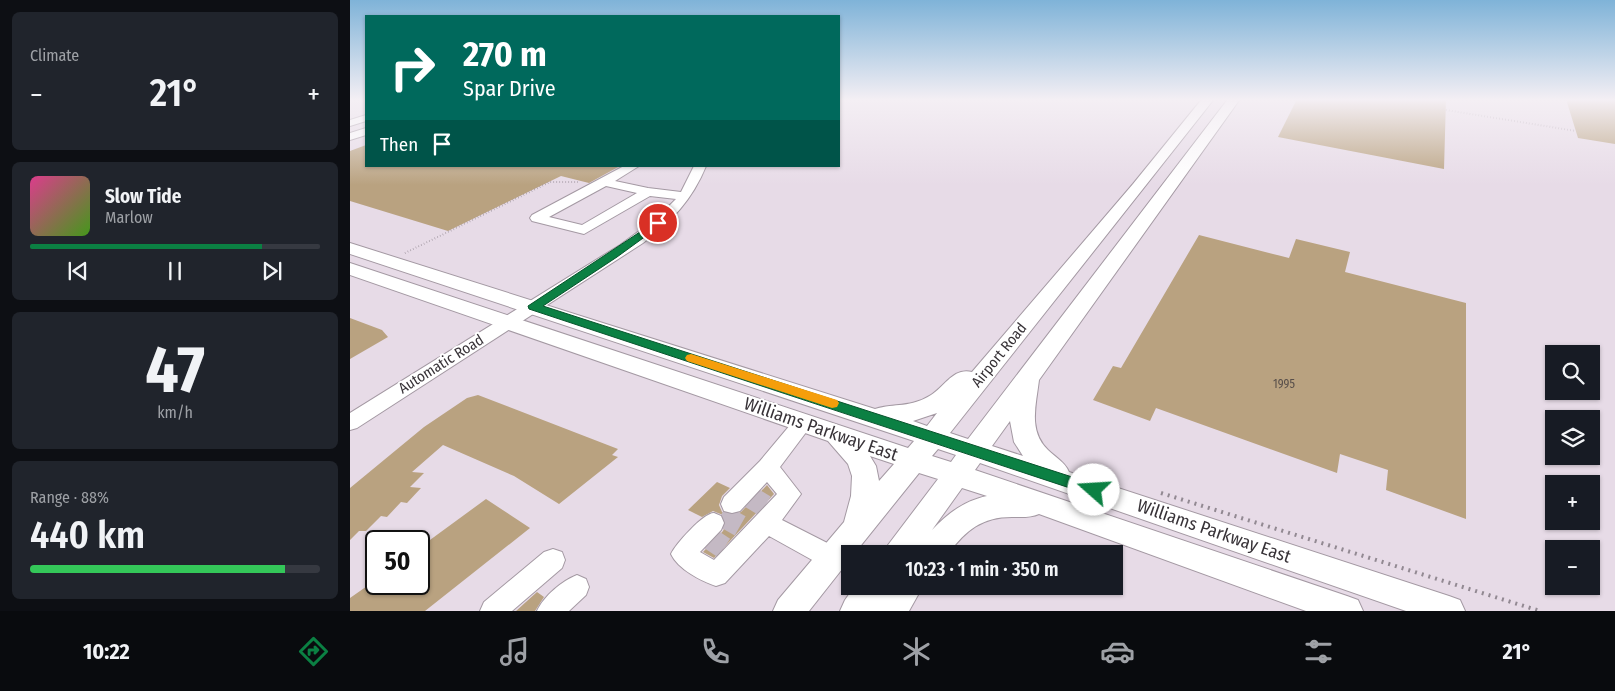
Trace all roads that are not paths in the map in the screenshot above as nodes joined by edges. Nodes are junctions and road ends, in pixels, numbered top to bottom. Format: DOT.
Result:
graph roads {
  1 [pos="1185,128"];
  2 [pos="1213,128"];
  3 [pos="365,129"];
  4 [pos="350,130"];
  5 [pos="631,167"];
  6 [pos="700,167"];
  7 [pos="604,182"];
  8 [pos="648,192"];
  9 [pos="685,196"];
  10 [pos="350,248"];
  11 [pos="350,269"];
  12 [pos="534,306"];
  13 [pos="509,323"];
  14 [pos="1000,353"];
  15 [pos="1028,376"];
  16 [pos="866,415"];
  17 [pos="804,422"];
  18 [pos="350,424"];
  19 [pos="829,432"];
  20 [pos="932,436"];
  21 [pos="974,450"];
  22 [pos="913,460"];
  23 [pos="768,467"];
  24 [pos="956,475"];
  25 [pos="1076,484"];
  26 [pos="1060,510"];
  27 [pos="754,512"];
  28 [pos="855,530"];
  29 [pos="717,539"];
  30 [pos="905,545"];
  31 [pos="937,545"];
  32 [pos="832,558"];
  33 [pos="554,560"];
  34 [pos="577,587"];
  35 [pos="868,595"];
  36 [pos="902,595"];
  37 [pos="493,611"];
  38 [pos="550,611"];
  39 [pos="789,611"];
  40 [pos="856,611"];
  41 [pos="891,611"];
  42 [pos="1347,611"];
  43 [pos="1449,611"];
  1 -- 14 [label="main road, Airport Road"];
  2 -- 15 [label="main road"];
  3 -- 4 [label="street"];
  5 -- 7 [label="street"];
  6 -- 9 [label="street, Automatic Road"];
  7 -- 8 [label="street"];
  7 -- 8 [label="street"];
  8 -- 9 [label="street"];
  9 -- 12 [label="street, Automatic Road"];
  10 -- 12 [label="main road, Williams Parkway East"];
  11 -- 13 [label="main road, Williams Parkway East"];
  12 -- 13 [label="street, Automatic Road"];
  12 -- 16 [label="main road, Williams Parkway East"];
  13 -- 17 [label="main road, Williams Parkway East"];
  13 -- 18 [label="street, Automatic Road"];
  14 -- 16 [label="main road"];
  14 -- 20 [label="main road, Airport Road"];
  15 -- 21 [label="main road"];
  15 -- 25 [label="main road"];
  16 -- 20 [label="main road, Williams Parkway East"];
  17 -- 19 [label="main road, Williams Parkway East"];
  17 -- 23 [label="street"];
  19 -- 22 [label="main road, Williams Parkway East"];
  19 -- 28 [label="main road"];
  20 -- 21 [label="main road, Williams Parkway East"];
  20 -- 22 [label="main road, Airport Road"];
  21 -- 24 [label="main road"];
  21 -- 25 [label="main road, Williams Parkway East"];
  22 -- 24 [label="main road, Williams Parkway East"];
  22 -- 28 [label="main road, Airport Road"];
  23 -- 27 [label="lane"];
  23 -- 27 [label="street"];
  24 -- 26 [label="main road, Williams Parkway East"];
  24 -- 30 [label="main road"];
  25 -- 43 [label="main road, Williams Parkway East"];
  26 -- 31 [label="main road"];
  26 -- 42 [label="main road, Williams Parkway East"];
  27 -- 29 [label="street"];
  27 -- 32 [label="street"];
  28 -- 32 [label="main road, Airport Road"];
  32 -- 39 [label="main road, Airport Road"];
  33 -- 37 [label="street"];
  34 -- 38 [label="street"];
  35 -- 40 [label="main road"];
  36 -- 41 [label="main road"];
}
